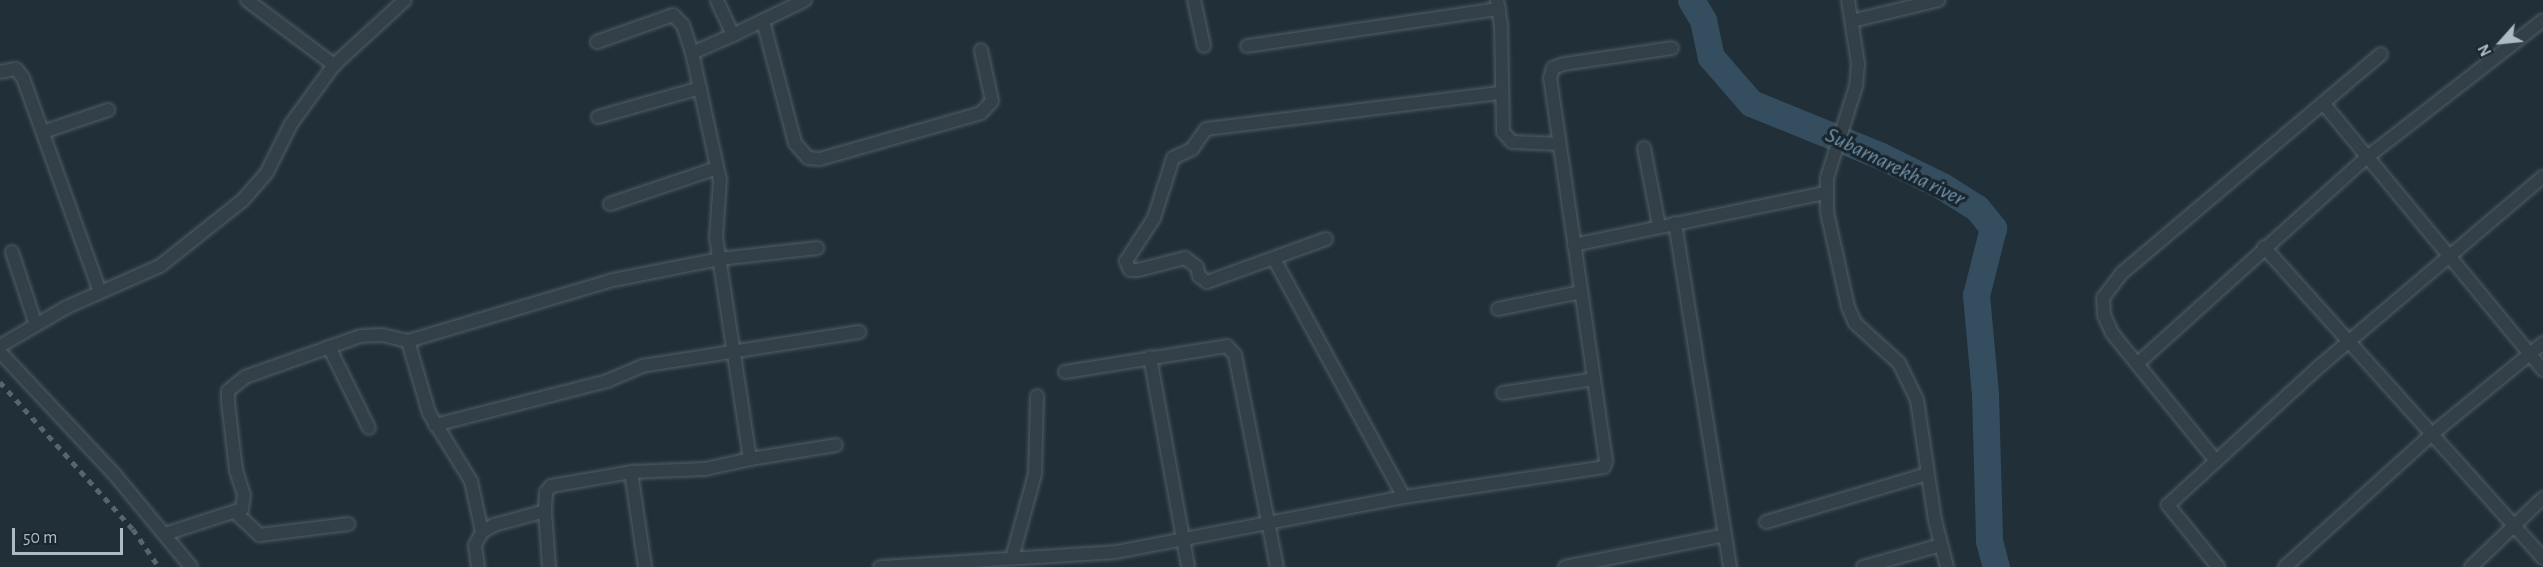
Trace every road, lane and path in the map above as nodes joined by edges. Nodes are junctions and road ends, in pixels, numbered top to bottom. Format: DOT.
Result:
graph roads {
  1 [pos="247,0"];
  2 [pos="717,0"];
  3 [pos="805,0"];
  4 [pos="1194,0"];
  5 [pos="1848,0"];
  6 [pos="1939,0"];
  7 [pos="402,1"];
  8 [pos="1498,5"];
  9 [pos="2543,20"];
  10 [pos="764,21"];
  11 [pos="1852,21"];
  12 [pos="733,35"];
  13 [pos="597,42"];
  14 [pos="1204,46"];
  15 [pos="1247,46"];
  16 [pos="1672,48"];
  17 [pos="981,50"];
  18 [pos="692,53"];
  19 [pos="2381,54"];
  20 [pos="334,65"];
  21 [pos="0,72"];
  22 [pos="700,88"];
  23 [pos="1501,93"];
  24 [pos="2323,103"];
  25 [pos="108,110"];
  26 [pos="598,117"];
  27 [pos="43,132"];
  28 [pos="1559,144"];
  29 [pos="1644,148"];
  30 [pos="2366,158"];
  31 [pos="717,168"];
  32 [pos="2543,177"];
  33 [pos="1825,193"];
  34 [pos="610,204"];
  35 [pos="1675,223"];
  36 [pos="1659,226"];
  37 [pos="1326,239"];
  38 [pos="1574,245"];
  39 [pos="2264,247"];
  40 [pos="817,248"];
  41 [pos="12,252"];
  42 [pos="2447,255"];
  43 [pos="719,259"];
  44 [pos="1274,260"];
  45 [pos="100,292"];
  46 [pos="1581,292"];
  47 [pos="1498,309"];
  48 [pos="36,325"];
  49 [pos="859,332"];
  50 [pos="2349,340"];
  51 [pos="408,341"];
  52 [pos="2543,343"];
  53 [pos="0,346"];
  54 [pos="329,347"];
  55 [pos="734,349"];
  56 [pos="0,352"];
  57 [pos="2529,354"];
  58 [pos="1150,357"];
  59 [pos="2137,364"];
  60 [pos="5,367"];
  61 [pos="2543,370"];
  62 [pos="1065,372"];
  63 [pos="1594,379"];
  64 [pos="1503,393"];
  65 [pos="1037,396"];
  66 [pos="435,425"];
  67 [pos="369,428"];
  68 [pos="2432,434"];
  69 [pos="836,445"];
  70 [pos="750,459"];
  71 [pos="2216,461"];
  72 [pos="631,472"];
  73 [pos="1927,474"];
  74 [pos="1404,497"];
  75 [pos="2543,498"];
  76 [pos="545,511"];
  77 [pos="236,513"];
  78 [pos="1766,522"];
  79 [pos="1271,523"];
  80 [pos="348,524"];
  81 [pos="2514,525"];
  82 [pos="482,532"];
  83 [pos="165,534"];
  84 [pos="1725,535"];
  85 [pos="1183,540"];
  86 [pos="1941,545"];
  87 [pos="1012,558"];
  88 [pos="2543,558"];
  89 [pos="985,563"];
  90 [pos="191,567"];
  91 [pos="478,567"];
  92 [pos="549,567"];
  93 [pos="645,567"];
  94 [pos="880,567"];
  95 [pos="1188,567"];
  96 [pos="1278,567"];
  97 [pos="1565,567"];
  98 [pos="1730,567"];
  99 [pos="1863,567"];
  100 [pos="1947,567"];
  101 [pos="2218,567"];
  102 [pos="2285,567"];
  103 [pos="2471,567"];
  1 -- 20 [label="street"];
  2 -- 12 [label="street"];
  3 -- 10 [label="street"];
  4 -- 14 [label="street"];
  5 -- 11 [label="street"];
  6 -- 11 [label="street"];
  7 -- 20 [label="street"];
  8 -- 15 [label="street"];
  8 -- 23 [label="street"];
  9 -- 30 [label="street"];
  10 -- 12 [label="street"];
  10 -- 17 [label="street"];
  11 -- 33 [label="street"];
  12 -- 18 [label="street"];
  13 -- 18 [label="street"];
  16 -- 28 [label="street"];
  18 -- 22 [label="street"];
  19 -- 24 [label="street"];
  20 -- 45 [label="street"];
  21 -- 27 [label="street"];
  22 -- 26 [label="street"];
  22 -- 31 [label="street"];
  23 -- 28 [label="street"];
  23 -- 44 [label="street"];
  24 -- 30 [label="street"];
  24 -- 59 [label="street"];
  25 -- 27 [label="street"];
  27 -- 45 [label="street"];
  28 -- 38 [label="street"];
  29 -- 36 [label="street"];
  30 -- 39 [label="street"];
  30 -- 42 [label="street"];
  31 -- 34 [label="street"];
  31 -- 43 [label="street"];
  32 -- 42 [label="street"];
  33 -- 35 [label="street"];
  33 -- 73 [label="street"];
  35 -- 36 [label="street"];
  35 -- 84 [label="street"];
  36 -- 38 [label="street"];
  37 -- 44 [label="street"];
  38 -- 46 [label="street"];
  39 -- 50 [label="street"];
  39 -- 59 [label="street"];
  40 -- 43 [label="street"];
  41 -- 48 [label="street"];
  42 -- 50 [label="street"];
  42 -- 57 [label="street"];
  43 -- 51 [label="street"];
  43 -- 55 [label="street"];
  44 -- 74 [label="street"];
  45 -- 48 [label="street"];
  46 -- 47 [label="street"];
  46 -- 63 [label="street"];
  48 -- 53 [label="street"];
  49 -- 55 [label="street"];
  50 -- 68 [label="street"];
  50 -- 71 [label="street"];
  51 -- 54 [label="street"];
  51 -- 66 [label="street"];
  52 -- 57 [label="street"];
  54 -- 67 [label="street"];
  54 -- 77 [label="street"];
  55 -- 66 [label="street"];
  55 -- 70 [label="street"];
  56 -- 60 [label="street"];
  57 -- 61 [label="street"];
  57 -- 68 [label="street"];
  58 -- 62 [label="street"];
  58 -- 79 [label="street"];
  58 -- 85 [label="street"];
  59 -- 71 [label="street"];
  60 -- 83 [label="street"];
  63 -- 64 [label="street"];
  63 -- 74 [label="street"];
  65 -- 87 [label="street"];
  66 -- 82 [label="street"];
  68 -- 81 [label="street"];
  68 -- 102 [label="street"];
  69 -- 70 [label="street"];
  70 -- 72 [label="street"];
  71 -- 101 [label="street"];
  72 -- 76 [label="street"];
  72 -- 93 [label="street"];
  73 -- 78 [label="street"];
  73 -- 86 [label="street"];
  74 -- 79 [label="street"];
  75 -- 81 [label="street"];
  76 -- 82 [label="street"];
  76 -- 92 [label="street"];
  77 -- 80 [label="street"];
  77 -- 83 [label="street"];
  79 -- 85 [label="street"];
  79 -- 96 [label="street"];
  81 -- 88 [label="street"];
  81 -- 103 [label="street"];
  82 -- 91 [label="street"];
  83 -- 90 [label="street"];
  84 -- 97 [label="street"];
  84 -- 98 [label="street"];
  85 -- 87 [label="street"];
  85 -- 95 [label="street"];
  86 -- 99 [label="street"];
  86 -- 100 [label="street"];
  87 -- 89 [label="street"];
  89 -- 94 [label="street"];
}
